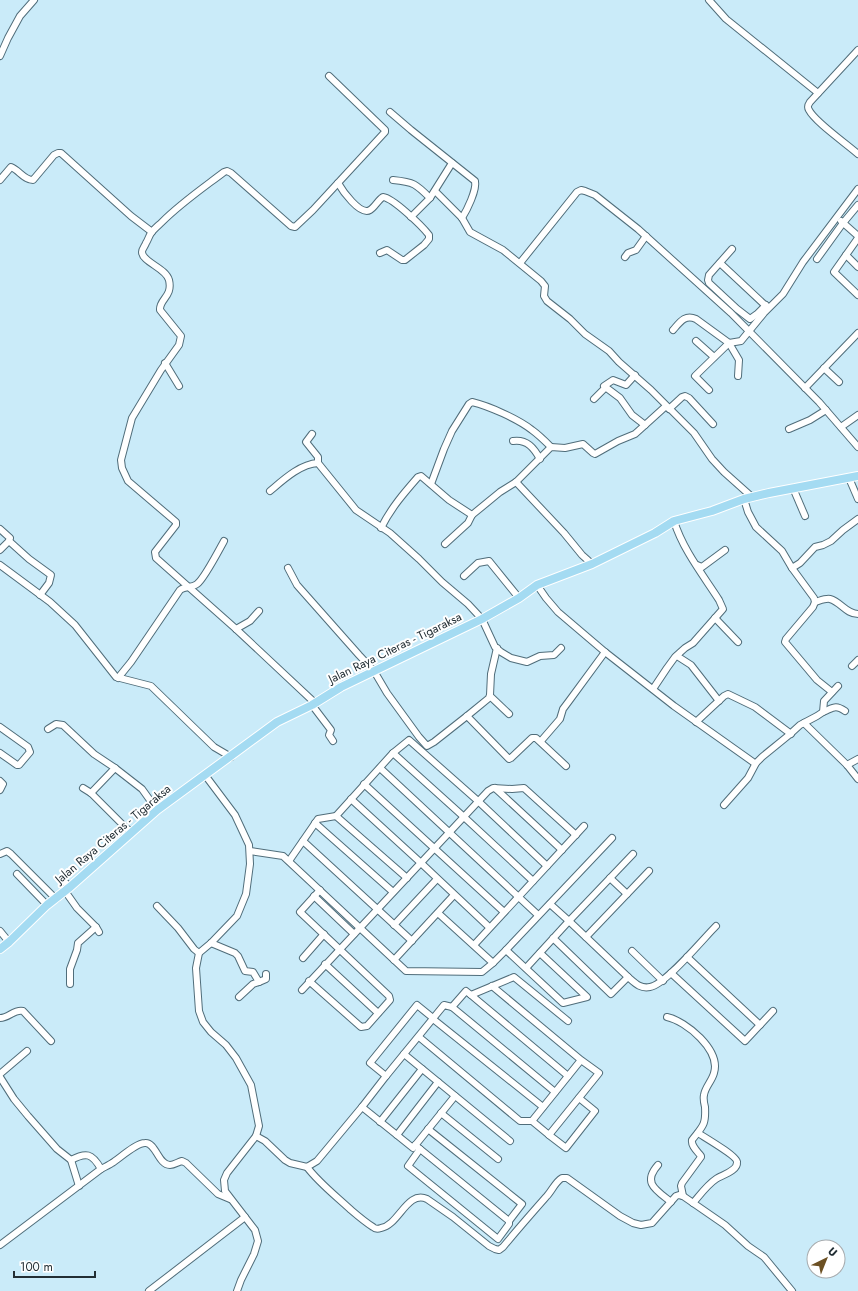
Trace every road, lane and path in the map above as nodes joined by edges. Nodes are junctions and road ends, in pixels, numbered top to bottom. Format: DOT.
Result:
graph roads {
  1 [pos="34,0"];
  2 [pos="709,0"];
  3 [pos="858,50"];
  4 [pos="0,56"];
  5 [pos="329,76"];
  6 [pos="818,93"];
  7 [pos="390,112"];
  8 [pos="858,154"];
  9 [pos="452,163"];
  10 [pos="408,174"];
  11 [pos="0,180"];
  12 [pos="393,180"];
  13 [pos="409,182"];
  14 [pos="338,183"];
  15 [pos="858,189"];
  16 [pos="435,191"];
  17 [pos="430,198"];
  18 [pos="858,205"];
  19 [pos="411,217"];
  20 [pos="836,217"];
  21 [pos="462,218"];
  22 [pos="843,222"];
  23 [pos="152,232"];
  24 [pos="646,236"];
  25 [pos="858,237"];
  26 [pos="732,250"];
  27 [pos="380,253"];
  28 [pos="846,255"];
  29 [pos="625,257"];
  30 [pos="817,259"];
  31 [pos="520,263"];
  32 [pos="720,263"];
  33 [pos="858,266"];
  34 [pos="858,296"];
  35 [pos="767,307"];
  36 [pos="673,330"];
  37 [pos="750,332"];
  38 [pos="858,333"];
  39 [pos="696,341"];
  40 [pos="729,343"];
  41 [pos="714,357"];
  42 [pos="165,363"];
  43 [pos="824,368"];
  44 [pos="635,376"];
  45 [pos="738,376"];
  46 [pos="839,382"];
  47 [pos="179,386"];
  48 [pos="606,387"];
  49 [pos="805,388"];
  50 [pos="709,390"];
  51 [pos="594,399"];
  52 [pos="668,407"];
  53 [pos="826,410"];
  54 [pos="858,415"];
  55 [pos="713,424"];
  56 [pos="644,425"];
  57 [pos="841,428"];
  58 [pos="789,429"];
  59 [pos="312,434"];
  60 [pos="513,441"];
  61 [pos="551,447"];
  62 [pos="858,448"];
  63 [pos="540,458"];
  64 [pos="318,462"];
  65 [pos="858,476"];
  66 [pos="849,478"];
  67 [pos="516,482"];
  68 [pos="431,484"];
  69 [pos="793,488"];
  70 [pos="270,491"];
  71 [pos="748,498"];
  72 [pos="858,499"];
  73 [pos="472,515"];
  74 [pos="805,516"];
  75 [pos="858,520"];
  76 [pos="674,522"];
  77 [pos="381,528"];
  78 [pos="0,530"];
  79 [pos="9,541"];
  80 [pos="224,541"];
  81 [pos="445,544"];
  82 [pos="0,550"];
  83 [pos="725,550"];
  84 [pos="592,564"];
  85 [pos="0,565"];
  86 [pos="696,565"];
  87 [pos="288,568"];
  88 [pos="792,568"];
  89 [pos="464,576"];
  90 [pos="537,585"];
  91 [pos="187,587"];
  92 [pos="40,595"];
  93 [pos="519,598"];
  94 [pos="815,602"];
  95 [pos="259,611"];
  96 [pos="858,614"];
  97 [pos="715,618"];
  98 [pos="482,619"];
  99 [pos="236,629"];
  100 [pos="738,642"];
  101 [pos="497,648"];
  102 [pos="561,648"];
  103 [pos="605,652"];
  104 [pos="677,656"];
  105 [pos="858,660"];
  106 [pos="852,666"];
  107 [pos="374,671"];
  108 [pos="118,678"];
  109 [pos="838,686"];
  110 [pos="653,689"];
  111 [pos="832,692"];
  112 [pos="490,696"];
  113 [pos="719,701"];
  114 [pos="313,704"];
  115 [pos="844,711"];
  116 [pos="823,712"];
  117 [pos="509,714"];
  118 [pos="467,716"];
  119 [pos="696,722"];
  120 [pos="804,723"];
  121 [pos="0,727"];
  122 [pos="48,729"];
  123 [pos="790,734"];
  124 [pos="333,741"];
  125 [pos="541,741"];
  126 [pos="0,753"];
  127 [pos="393,753"];
  128 [pos="231,757"];
  129 [pos="858,758"];
  130 [pos="756,763"];
  131 [pos="847,765"];
  132 [pos="566,766"];
  133 [pos="114,768"];
  134 [pos="380,768"];
  135 [pos="205,775"];
  136 [pos="858,779"];
  137 [pos="0,781"];
  138 [pos="364,784"];
  139 [pos="83,788"];
  140 [pos="495,788"];
  141 [pos="0,790"];
  142 [pos="91,793"];
  143 [pos="351,799"];
  144 [pos="478,801"];
  145 [pos="724,805"];
  146 [pos="157,810"];
  147 [pos="336,816"];
  148 [pos="464,817"];
  149 [pos="315,823"];
  150 [pos="584,826"];
  151 [pos="132,832"];
  152 [pos="449,832"];
  153 [pos="576,835"];
  154 [pos="612,838"];
  155 [pos="303,841"];
  156 [pos="435,848"];
  157 [pos="562,850"];
  158 [pos="250,851"];
  159 [pos="0,854"];
  160 [pos="633,854"];
  161 [pos="289,861"];
  162 [pos="421,863"];
  163 [pos="547,866"];
  164 [pos="649,871"];
  165 [pos="17,874"];
  166 [pos="407,878"];
  167 [pos="437,878"];
  168 [pos="610,878"];
  169 [pos="62,879"];
  170 [pos="533,881"];
  171 [pos="68,889"];
  172 [pos="320,890"];
  173 [pos="393,892"];
  174 [pos="627,894"];
  175 [pos="454,895"];
  176 [pos="314,896"];
  177 [pos="518,897"];
  178 [pos="56,899"];
  179 [pos="550,904"];
  180 [pos="47,905"];
  181 [pos="157,906"];
  182 [pos="377,909"];
  183 [pos="504,912"];
  184 [pos="438,913"];
  185 [pos="538,915"];
  186 [pos="569,921"];
  187 [pos="394,924"];
  188 [pos="716,926"];
  189 [pos="489,927"];
  190 [pos="359,928"];
  191 [pos="0,931"];
  192 [pos="324,934"];
  193 [pos="354,934"];
  194 [pos="586,937"];
  195 [pos="553,938"];
  196 [pos="412,940"];
  197 [pos="10,942"];
  198 [pos="211,943"];
  199 [pos="474,945"];
  200 [pos="0,949"];
  201 [pos="340,949"];
  202 [pos="506,950"];
  203 [pos="632,951"];
  204 [pos="199,953"];
  205 [pos="540,953"];
  206 [pos="686,957"];
  207 [pos="303,958"];
  208 [pos="394,960"];
  209 [pos="493,963"];
  210 [pos="325,964"];
  211 [pos="526,968"];
  212 [pos="672,973"];
  213 [pos="266,974"];
  214 [pos="628,977"];
  215 [pos="310,981"];
  216 [pos="663,981"];
  217 [pos="259,982"];
  218 [pos="70,984"];
  219 [pos="492,986"];
  220 [pos="302,990"];
  221 [pos="471,995"];
  222 [pos="239,997"];
  223 [pos="452,1007"];
  224 [pos="773,1010"];
  225 [pos="378,1013"];
  226 [pos="666,1016"];
  227 [pos="0,1018"];
  228 [pos="433,1018"];
  229 [pos="568,1021"];
  230 [pos="760,1025"];
  231 [pos="419,1037"];
  232 [pos="51,1041"];
  233 [pos="27,1051"];
  234 [pos="404,1054"];
  235 [pos="581,1060"];
  236 [pos="422,1069"];
  237 [pos="0,1076"];
  238 [pos="386,1076"];
  239 [pos="568,1076"];
  240 [pos="438,1082"];
  241 [pos="555,1092"];
  242 [pos="455,1096"];
  243 [pos="579,1098"];
  244 [pos="362,1107"];
  245 [pos="543,1107"];
  246 [pos="441,1113"];
  247 [pos="532,1121"];
  248 [pos="380,1122"];
  249 [pos="428,1129"];
  250 [pos="698,1133"];
  251 [pos="397,1135"];
  252 [pos="549,1135"];
  253 [pos="256,1136"];
  254 [pos="510,1141"];
  255 [pos="415,1145"];
  256 [pos="420,1149"];
  257 [pos="498,1159"];
  258 [pos="71,1160"];
  259 [pos="658,1165"];
  260 [pos="307,1167"];
  261 [pos="101,1169"];
  262 [pos="79,1186"];
  263 [pos="683,1196"];
  264 [pos="233,1200"];
  265 [pos="671,1202"];
  266 [pos="693,1203"];
  267 [pos="245,1217"];
  268 [pos="509,1221"];
  269 [pos="0,1245"];
  270 [pos="149,1291"];
  271 [pos="237,1291"];
  272 [pos="792,1291"];
  1 -- 4 [label="street"];
  2 -- 6 [label="street"];
  3 -- 6 [label="street"];
  5 -- 14 [label="street"];
  6 -- 8 [label="street"];
  7 -- 9 [label="street"];
  9 -- 16 [label="street"];
  9 -- 21 [label="street"];
  10 -- 13 [label="street"];
  11 -- 23 [label="street"];
  12 -- 13 [label="street"];
  13 -- 17 [label="street"];
  14 -- 19 [label="street"];
  14 -- 23 [label="street"];
  15 -- 20 [label="street"];
  16 -- 17 [label="street"];
  16 -- 21 [label="street"];
  17 -- 19 [label="street"];
  18 -- 22 [label="street"];
  19 -- 27 [label="street"];
  20 -- 22 [label="street"];
  20 -- 35 [label="street"];
  21 -- 31 [label="street"];
  22 -- 25 [label="street"];
  22 -- 30 [label="street"];
  23 -- 42 [label="street"];
  24 -- 29 [label="street"];
  24 -- 31 [label="street"];
  24 -- 37 [label="street"];
  25 -- 28 [label="street"];
  26 -- 32 [label="street"];
  28 -- 33 [label="street"];
  28 -- 34 [label="street"];
  31 -- 44 [label="street"];
  32 -- 35 [label="street"];
  32 -- 35 [label="street"];
  35 -- 37 [label="street"];
  36 -- 40 [label="street"];
  37 -- 40 [label="street"];
  37 -- 49 [label="street"];
  38 -- 43 [label="street"];
  39 -- 41 [label="street"];
  40 -- 41 [label="street"];
  40 -- 45 [label="street"];
  41 -- 50 [label="street"];
  42 -- 47 [label="street"];
  42 -- 91 [label="street"];
  43 -- 46 [label="street"];
  43 -- 49 [label="street"];
  44 -- 48 [label="street"];
  44 -- 52 [label="street"];
  48 -- 51 [label="street"];
  48 -- 56 [label="street"];
  49 -- 53 [label="street"];
  52 -- 55 [label="street"];
  52 -- 56 [label="street"];
  52 -- 71 [label="street"];
  53 -- 57 [label="street"];
  53 -- 58 [label="street"];
  54 -- 57 [label="street"];
  56 -- 61 [label="street"];
  57 -- 62 [label="street"];
  59 -- 64 [label="street"];
  60 -- 63 [label="street"];
  61 -- 63 [label="street"];
  61 -- 68 [label="street"];
  63 -- 67 [label="street"];
  64 -- 70 [label="street"];
  64 -- 77 [label="street"];
  65 -- 66 [label="main road, Jalan Raya Citeras - Tigaraksa"];
  66 -- 69 [label="main road, Jalan Raya Citeras - Tigaraksa"];
  66 -- 72 [label="street"];
  67 -- 73 [label="street"];
  67 -- 84 [label="street"];
  68 -- 73 [label="street"];
  68 -- 77 [label="street"];
  69 -- 71 [label="main road, Jalan Raya Citeras - Tigaraksa"];
  69 -- 74 [label="street"];
  71 -- 76 [label="main road, Jalan Raya Citeras - Tigaraksa"];
  71 -- 88 [label="street"];
  73 -- 81 [label="street"];
  75 -- 88 [label="street"];
  76 -- 84 [label="main road, Jalan Raya Citeras - Tigaraksa"];
  76 -- 86 [label="street"];
  77 -- 98 [label="street"];
  78 -- 79 [label="street"];
  79 -- 82 [label="street"];
  79 -- 92 [label="street"];
  80 -- 91 [label="street"];
  83 -- 86 [label="street"];
  84 -- 90 [label="main road, Jalan Raya Citeras - Tigaraksa"];
  85 -- 92 [label="street"];
  86 -- 97 [label="street"];
  87 -- 107 [label="street"];
  88 -- 94 [label="street"];
  89 -- 93 [label="street"];
  90 -- 93 [label="main road, Jalan Raya Citeras - Tigaraksa"];
  90 -- 103 [label="street"];
  91 -- 99 [label="street"];
  91 -- 108 [label="street"];
  92 -- 108 [label="street"];
  93 -- 98 [label="main road, Jalan Raya Citeras - Tigaraksa"];
  94 -- 96 [label="street"];
  94 -- 111 [label="street"];
  95 -- 99 [label="street"];
  97 -- 100 [label="street"];
  97 -- 104 [label="street"];
  98 -- 101 [label="street"];
  98 -- 107 [label="main road, Jalan Raya Citeras - Tigaraksa"];
  99 -- 114 [label="street"];
  101 -- 102 [label="street"];
  101 -- 112 [label="street"];
  103 -- 110 [label="street"];
  103 -- 125 [label="street"];
  104 -- 110 [label="street"];
  104 -- 113 [label="street"];
  105 -- 106 [label="street"];
  107 -- 114 [label="main road, Jalan Raya Citeras - Tigaraksa"];
  107 -- 118 [label="street"];
  108 -- 128 [label="street"];
  109 -- 111 [label="street"];
  110 -- 119 [label="street"];
  111 -- 116 [label="street"];
  112 -- 117 [label="street"];
  112 -- 118 [label="street"];
  113 -- 119 [label="street"];
  113 -- 123 [label="street"];
  114 -- 124 [label="street"];
  114 -- 128 [label="main road, Jalan Raya Citeras - Tigaraksa"];
  115 -- 116 [label="street"];
  116 -- 120 [label="street"];
  118 -- 125 [label="street"];
  119 -- 130 [label="street"];
  120 -- 123 [label="street"];
  120 -- 131 [label="street"];
  121 -- 126 [label="street"];
  122 -- 133 [label="street"];
  123 -- 130 [label="street"];
  125 -- 132 [label="street"];
  127 -- 134 [label="street"];
  127 -- 144 [label="street"];
  127 -- 148 [label="street"];
  128 -- 135 [label="main road, Jalan Raya Citeras - Tigaraksa"];
  129 -- 131 [label="street"];
  130 -- 145 [label="street"];
  131 -- 136 [label="street"];
  133 -- 142 [label="street"];
  133 -- 146 [label="street"];
  134 -- 138 [label="street"];
  134 -- 152 [label="street"];
  135 -- 146 [label="main road, Jalan Raya Citeras - Tigaraksa"];
  135 -- 158 [label="street"];
  137 -- 141 [label="street"];
  138 -- 143 [label="street"];
  138 -- 156 [label="street"];
  139 -- 142 [label="street"];
  140 -- 144 [label="street"];
  140 -- 153 [label="street"];
  140 -- 157 [label="street"];
  142 -- 151 [label="street"];
  143 -- 147 [label="street"];
  143 -- 162 [label="street"];
  144 -- 148 [label="street"];
  144 -- 163 [label="street"];
  146 -- 151 [label="main road, Jalan Raya Citeras - Tigaraksa"];
  147 -- 149 [label="street"];
  147 -- 166 [label="street"];
  148 -- 152 [label="street"];
  148 -- 170 [label="street"];
  149 -- 155 [label="street"];
  149 -- 173 [label="street"];
  150 -- 153 [label="street"];
  151 -- 171 [label="main road, Jalan Raya Citeras - Tigaraksa"];
  152 -- 156 [label="street"];
  152 -- 177 [label="street"];
  153 -- 157 [label="street"];
  154 -- 179 [label="street"];
  155 -- 161 [label="street"];
  155 -- 182 [label="street"];
  156 -- 162 [label="street"];
  156 -- 183 [label="street"];
  157 -- 163 [label="street"];
  158 -- 161 [label="street"];
  158 -- 198 [label="street"];
  159 -- 178 [label="street"];
  160 -- 168 [label="street"];
  161 -- 172 [label="street"];
  162 -- 166 [label="street"];
  162 -- 167 [label="street"];
  163 -- 170 [label="street"];
  164 -- 174 [label="street"];
  165 -- 180 [label="street"];
  166 -- 173 [label="street"];
  167 -- 175 [label="street"];
  167 -- 187 [label="street"];
  168 -- 174 [label="street"];
  168 -- 186 [label="street"];
  169 -- 171 [label="street"];
  170 -- 177 [label="street"];
  171 -- 178 [label="main road, Jalan Raya Citeras - Tigaraksa"];
  171 -- 218 [label="street"];
  172 -- 176 [label="street"];
  172 -- 190 [label="street"];
  173 -- 182 [label="street"];
  174 -- 194 [label="street"];
  175 -- 184 [label="street"];
  175 -- 189 [label="street"];
  176 -- 192 [label="street"];
  176 -- 193 [label="street"];
  177 -- 183 [label="street"];
  177 -- 185 [label="street"];
  178 -- 180 [label="main road, Jalan Raya Citeras - Tigaraksa"];
  179 -- 185 [label="street"];
  179 -- 186 [label="street"];
  180 -- 197 [label="main road, Jalan Raya Citeras - Tigaraksa"];
  181 -- 204 [label="street"];
  182 -- 187 [label="street"];
  182 -- 190 [label="street"];
  183 -- 189 [label="street"];
  184 -- 196 [label="street"];
  184 -- 199 [label="street"];
  185 -- 202 [label="street"];
  186 -- 194 [label="street"];
  186 -- 195 [label="street"];
  187 -- 196 [label="street"];
  188 -- 206 [label="street"];
  189 -- 199 [label="street"];
  190 -- 193 [label="street"];
  190 -- 208 [label="street"];
  191 -- 197 [label="street"];
  192 -- 201 [label="street"];
  192 -- 207 [label="street"];
  193 -- 201 [label="street"];
  194 -- 214 [label="street"];
  195 -- 205 [label="street"];
  195 -- 214 [label="street"];
  196 -- 208 [label="street"];
  197 -- 200 [label="main road, Jalan Raya Citeras - Tigaraksa"];
  198 -- 204 [label="street"];
  198 -- 217 [label="street"];
  199 -- 209 [label="street"];
  201 -- 210 [label="street"];
  201 -- 225 [label="street"];
  202 -- 209 [label="street"];
  202 -- 211 [label="street"];
  203 -- 216 [label="street"];
  204 -- 253 [label="street"];
  205 -- 211 [label="street"];
  205 -- 211 [label="street"];
  206 -- 212 [label="street"];
  206 -- 230 [label="street"];
  208 -- 209 [label="street"];
  210 -- 215 [label="street"];
  210 -- 225 [label="street"];
  212 -- 216 [label="street"];
  212 -- 230 [label="street"];
  213 -- 217 [label="street"];
  214 -- 216 [label="street"];
  215 -- 220 [label="street"];
  215 -- 225 [label="street"];
  217 -- 222 [label="street"];
  219 -- 221 [label="street"];
  219 -- 229 [label="street"];
  219 -- 235 [label="street"];
  221 -- 223 [label="street"];
  221 -- 239 [label="street"];
  223 -- 228 [label="street"];
  223 -- 241 [label="street"];
  224 -- 230 [label="street"];
  226 -- 250 [label="street"];
  227 -- 232 [label="street"];
  228 -- 231 [label="street"];
  228 -- 238 [label="street"];
  228 -- 245 [label="street"];
  231 -- 234 [label="street"];
  231 -- 247 [label="street"];
  233 -- 237 [label="street"];
  234 -- 236 [label="street"];
  234 -- 238 [label="street"];
  235 -- 239 [label="street"];
  235 -- 243 [label="street"];
  236 -- 240 [label="street"];
  236 -- 248 [label="street"];
  237 -- 258 [label="street"];
  238 -- 244 [label="street"];
  239 -- 241 [label="street"];
  240 -- 242 [label="street"];
  240 -- 251 [label="street"];
  241 -- 245 [label="street"];
  242 -- 246 [label="street"];
  242 -- 254 [label="street"];
  243 -- 252 [label="street"];
  243 -- 252 [label="street"];
  244 -- 248 [label="street"];
  244 -- 260 [label="street"];
  245 -- 247 [label="street"];
  246 -- 249 [label="street"];
  246 -- 257 [label="street"];
  247 -- 252 [label="street"];
  248 -- 251 [label="street"];
  249 -- 255 [label="street"];
  249 -- 268 [label="street"];
  250 -- 263 [label="street"];
  250 -- 266 [label="street"];
  251 -- 255 [label="street"];
  253 -- 260 [label="street"];
  253 -- 264 [label="street"];
  255 -- 256 [label="street"];
  256 -- 268 [label="street"];
  256 -- 268 [label="street"];
  258 -- 261 [label="street"];
  258 -- 262 [label="street"];
  259 -- 265 [label="street"];
  260 -- 265 [label="street"];
  261 -- 262 [label="street"];
  261 -- 264 [label="street"];
  262 -- 269 [label="street"];
  263 -- 265 [label="street"];
  263 -- 266 [label="street"];
  264 -- 267 [label="street"];
  266 -- 272 [label="street"];
  267 -- 270 [label="street"];
  267 -- 271 [label="street"];
}
